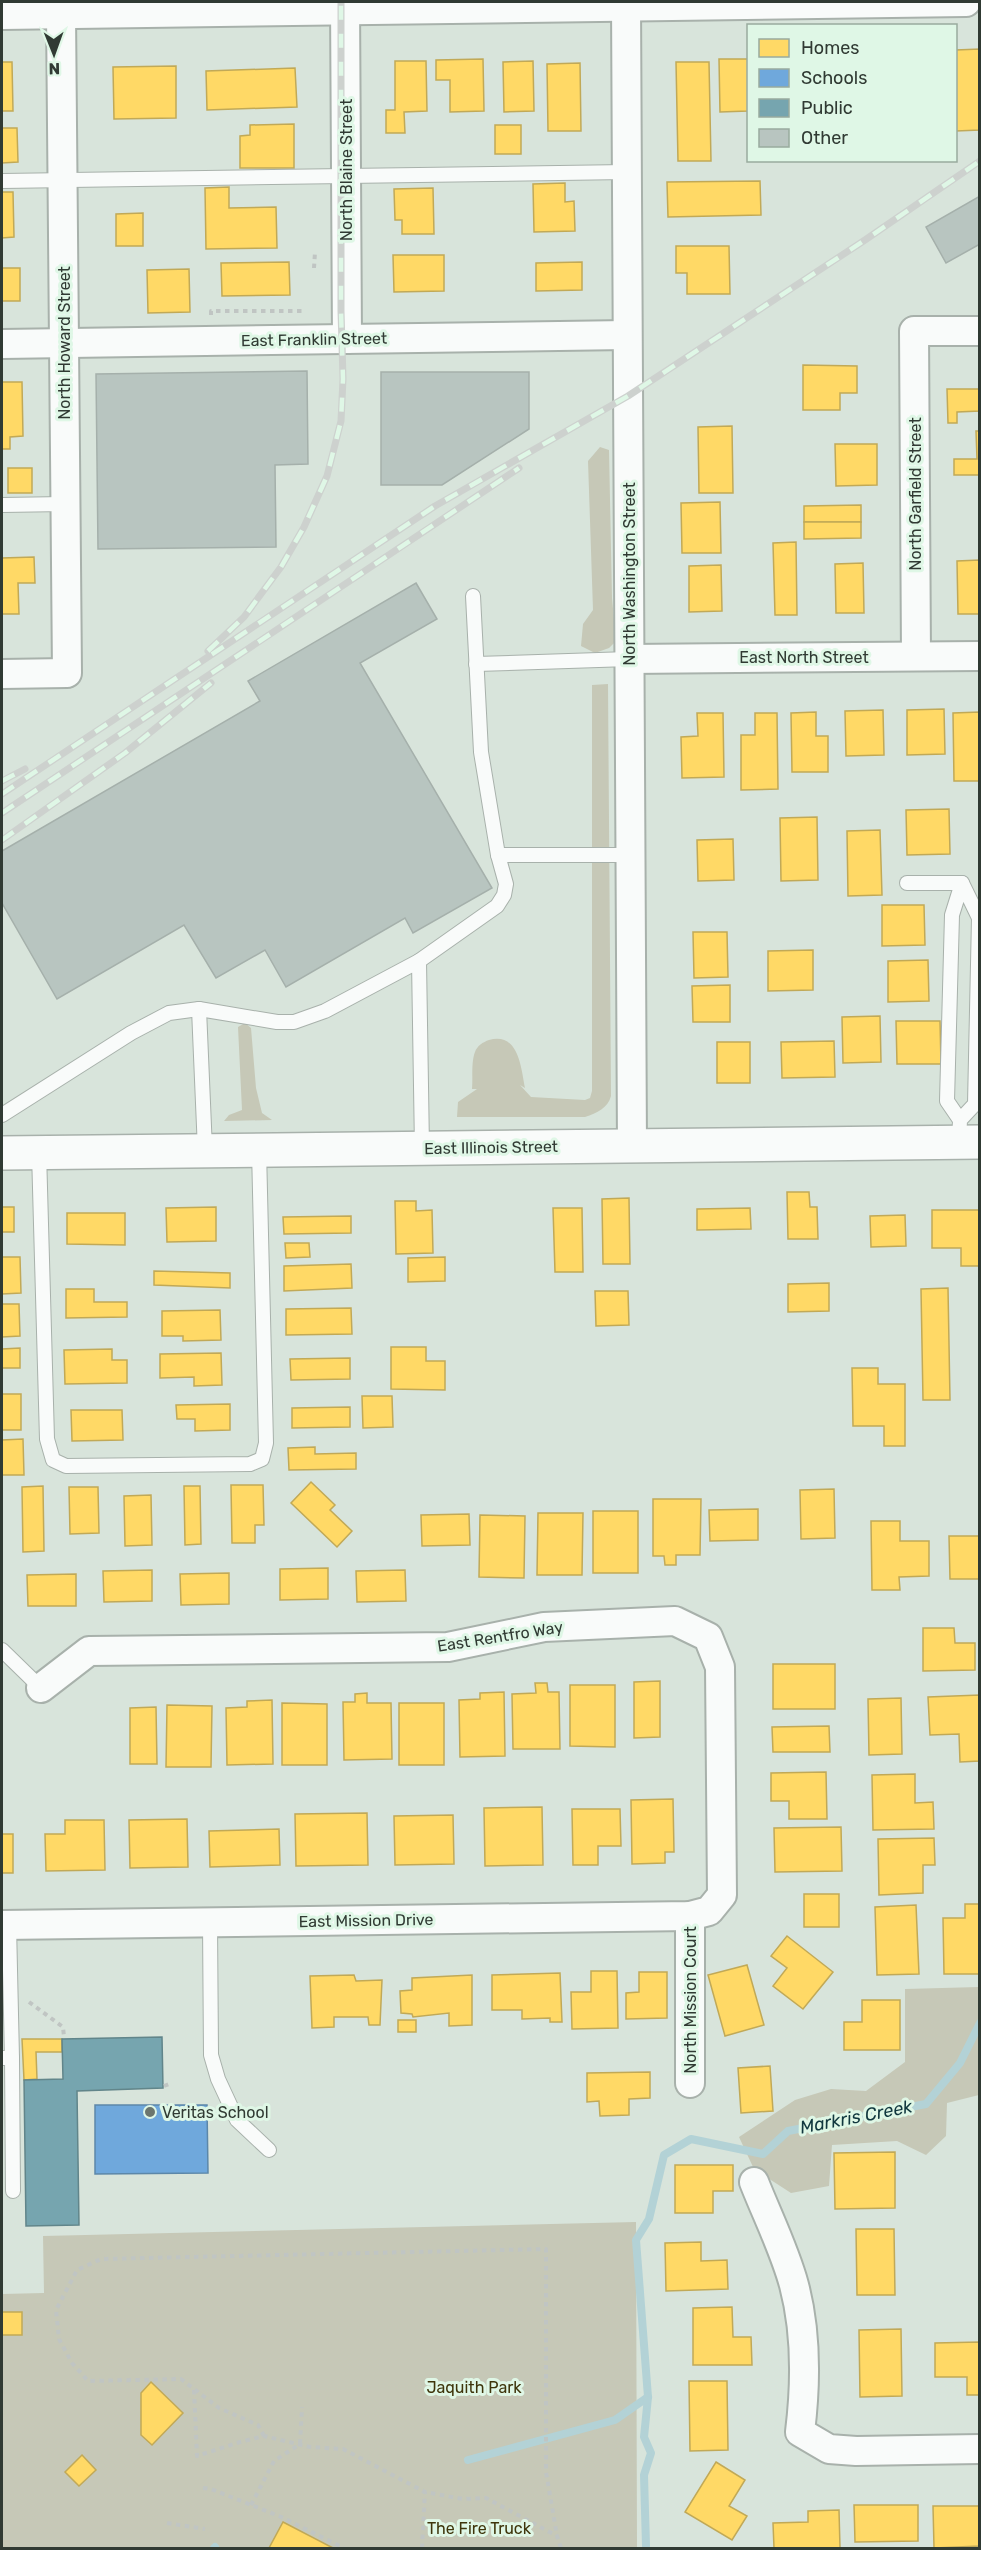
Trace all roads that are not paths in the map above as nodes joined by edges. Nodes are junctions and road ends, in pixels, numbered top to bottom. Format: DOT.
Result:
graph roads {
  1 [pos="910,2"];
  2 [pos="966,2"];
  3 [pos="626,4"];
  4 [pos="345,6"];
  5 [pos="61,8"];
  6 [pos="2,15"];
  7 [pos="627,172"];
  8 [pos="346,176"];
  9 [pos="62,180"];
  10 [pos="2,181"];
  11 [pos="980,331"];
  12 [pos="627,335"];
  13 [pos="347,339"];
  14 [pos="64,342"];
  15 [pos="2,344"];
  16 [pos="65,504"];
  17 [pos="2,505"];
  18 [pos="473,596"];
  19 [pos="916,656"];
  20 [pos="980,656"];
  21 [pos="629,659"];
  22 [pos="476,664"];
  23 [pos="2,674"];
  24 [pos="498,855"];
  25 [pos="630,855"];
  26 [pos="907,883"];
  27 [pos="962,883"];
  28 [pos="419,961"];
  29 [pos="199,1009"];
  30 [pos="2,1115"];
  31 [pos="966,1134"];
  32 [pos="632,1146"];
  33 [pos="422,1148"];
  34 [pos="205,1150"];
  35 [pos="259,1150"];
  36 [pos="39,1152"];
  37 [pos="2,1153"];
  38 [pos="2,1650"];
  39 [pos="41,1688"];
  40 [pos="722,1895"];
  41 [pos="690,1916"];
  42 [pos="210,1922"];
  43 [pos="5,1925"];
  44 [pos="6,1992"];
  45 [pos="7,2058"];
  46 [pos="690,2084"];
  47 [pos="269,2150"];
  48 [pos="754,2182"];
  49 [pos="13,2190"];
  50 [pos="980,2450"];
  1 -- 2 [label="street"];
  1 -- 3 [label="street"];
  3 -- 4 [label="street"];
  3 -- 7 [label="street, North Washington Street"];
  4 -- 5 [label="street"];
  4 -- 8 [label="street, North Blaine Street"];
  5 -- 6 [label="street"];
  5 -- 9 [label="street, North Howard Street"];
  7 -- 8 [label="lane"];
  7 -- 12 [label="street, North Washington Street"];
  8 -- 9 [label="lane"];
  8 -- 13 [label="street, North Blaine Street"];
  9 -- 10 [label="lane"];
  9 -- 14 [label="street, North Howard Street"];
  11 -- 19 [label="street, North Garfield Street"];
  12 -- 13 [label="street, East Franklin Street"];
  12 -- 21 [label="street, North Washington Street"];
  13 -- 14 [label="street, East Franklin Street"];
  14 -- 15 [label="street, East Franklin Street"];
  14 -- 16 [label="street, North Howard Street"];
  16 -- 17 [label="lane"];
  16 -- 23 [label="street, North Howard Street"];
  18 -- 22 [label="lane"];
  19 -- 20 [label="street, East North Street"];
  19 -- 21 [label="street, East North Street"];
  21 -- 22 [label="lane"];
  21 -- 25 [label="street, North Washington Street"];
  22 -- 24 [label="lane"];
  24 -- 25 [label="lane"];
  24 -- 28 [label="lane"];
  25 -- 32 [label="street, North Washington Street"];
  26 -- 27 [label="lane"];
  27 -- 31 [label="lane"];
  27 -- 31 [label="lane"];
  28 -- 29 [label="lane"];
  28 -- 33 [label="lane"];
  29 -- 30 [label="lane"];
  29 -- 34 [label="lane"];
  31 -- 32 [label="street, East Illinois Street"];
  32 -- 33 [label="street, East Illinois Street"];
  33 -- 35 [label="street, East Illinois Street"];
  34 -- 35 [label="street, East Illinois Street"];
  34 -- 36 [label="street, East Illinois Street"];
  35 -- 36 [label="lane"];
  36 -- 37 [label="street, East Illinois Street"];
  38 -- 39 [label="lane"];
  39 -- 40 [label="street, East Rentfro Way"];
  40 -- 41 [label="street, East Mission Drive"];
  41 -- 42 [label="street, East Mission Drive"];
  41 -- 46 [label="street, North Mission Court"];
  42 -- 43 [label="street, East Mission Drive"];
  42 -- 47 [label="lane"];
  43 -- 44 [label="lane"];
  44 -- 45 [label="lane"];
  45 -- 49 [label="lane"];
  48 -- 50 [label="street"];
}
